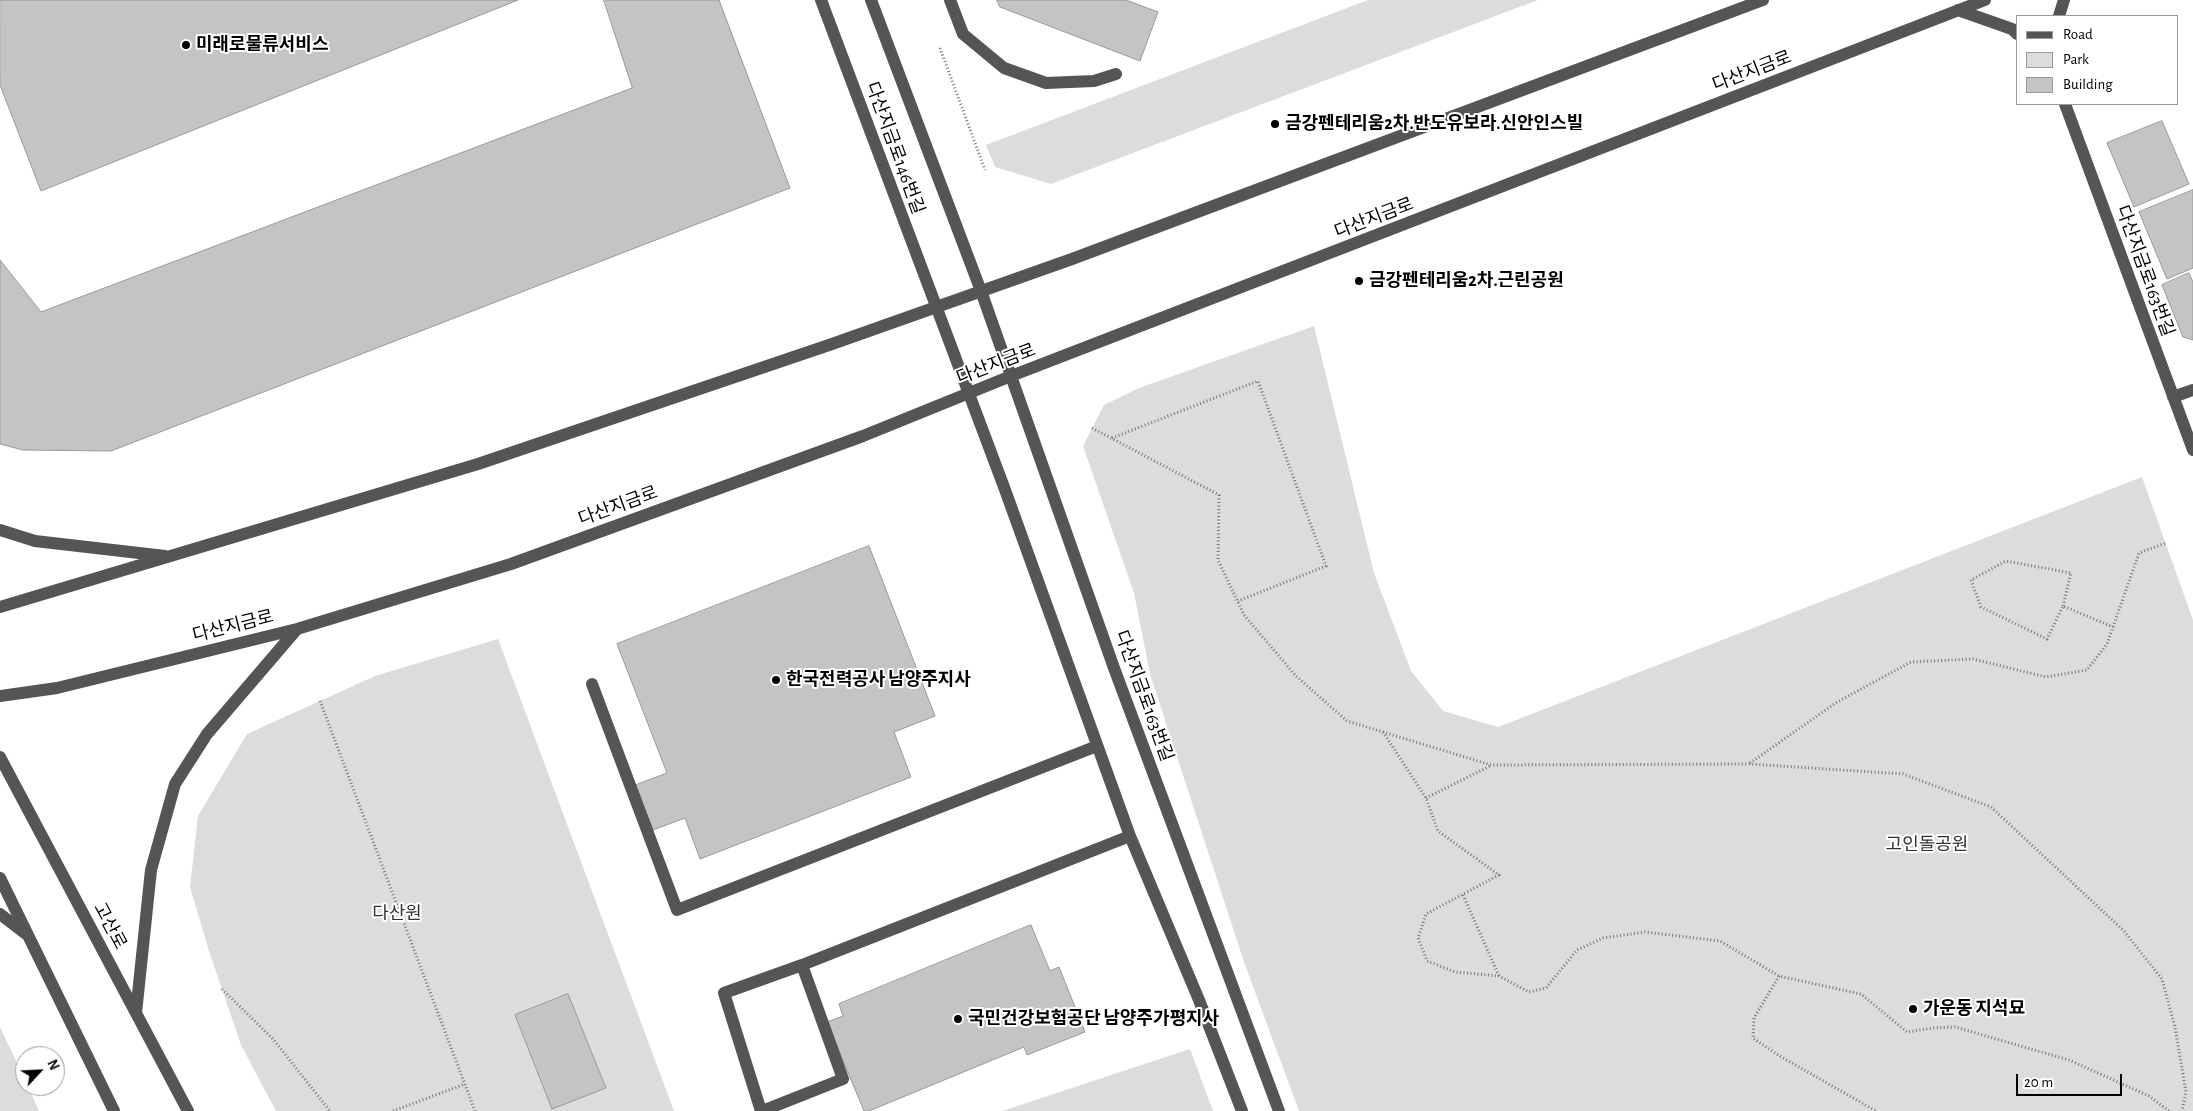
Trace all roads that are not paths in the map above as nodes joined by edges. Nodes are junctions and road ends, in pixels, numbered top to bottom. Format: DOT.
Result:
graph roads {
  1 [pos="821,0"];
  2 [pos="871,0"];
  3 [pos="950,0"];
  4 [pos="1763,0"];
  5 [pos="1985,0"];
  6 [pos="2064,0"];
  7 [pos="1958,10"];
  8 [pos="2059,15"];
  9 [pos="2016,33"];
  10 [pos="1116,74"];
  11 [pos="2064,105"];
  12 [pos="981,291"];
  13 [pos="936,307"];
  14 [pos="1011,376"];
  15 [pos="2193,390"];
  16 [pos="968,394"];
  17 [pos="2173,398"];
  18 [pos="2193,450"];
  19 [pos="0,530"];
  20 [pos="170,557"];
  21 [pos="0,607"];
  22 [pos="297,629"];
  23 [pos="592,684"];
  24 [pos="0,696"];
  25 [pos="1097,746"];
  26 [pos="0,757"];
  27 [pos="1130,836"];
  28 [pos="0,878"];
  29 [pos="0,914"];
  30 [pos="30,937"];
  31 [pos="802,965"];
  32 [pos="136,1013"];
  33 [pos="114,1111"];
  34 [pos="188,1111"];
  35 [pos="761,1111"];
  36 [pos="1242,1111"];
  37 [pos="1279,1111"];
  1 -- 13 [label="street, 다산지금로146번길"];
  2 -- 12 [label="street, 다산지금로146번길"];
  3 -- 10 [label="street"];
  4 -- 12 [label="street"];
  5 -- 7 [label="street, 다산지금로"];
  6 -- 8 [label="street"];
  7 -- 9 [label="street"];
  7 -- 14 [label="street, 다산지금로"];
  11 -- 17 [label="street, 다산지금로163번길"];
  12 -- 13 [label="street"];
  12 -- 14 [label="street, 다산지금로163번길"];
  13 -- 16 [label="street"];
  13 -- 20 [label="street"];
  14 -- 16 [label="street, 다산지금로"];
  14 -- 37 [label="street, 다산지금로163번길"];
  15 -- 17 [label="street"];
  16 -- 22 [label="street, 다산지금로"];
  16 -- 25 [label="street"];
  17 -- 18 [label="street, 다산지금로163번길"];
  19 -- 20 [label="street"];
  20 -- 21 [label="street"];
  22 -- 24 [label="street, 다산지금로"];
  22 -- 32 [label="street"];
  23 -- 25 [label="street"];
  25 -- 27 [label="street"];
  26 -- 32 [label="street, 고산로"];
  27 -- 31 [label="street"];
  27 -- 36 [label="street"];
  28 -- 30 [label="street"];
  29 -- 30 [label="street"];
  30 -- 33 [label="street"];
  31 -- 35 [label="street"];
  31 -- 35 [label="street"];
  32 -- 34 [label="street, 고산로"];
}
